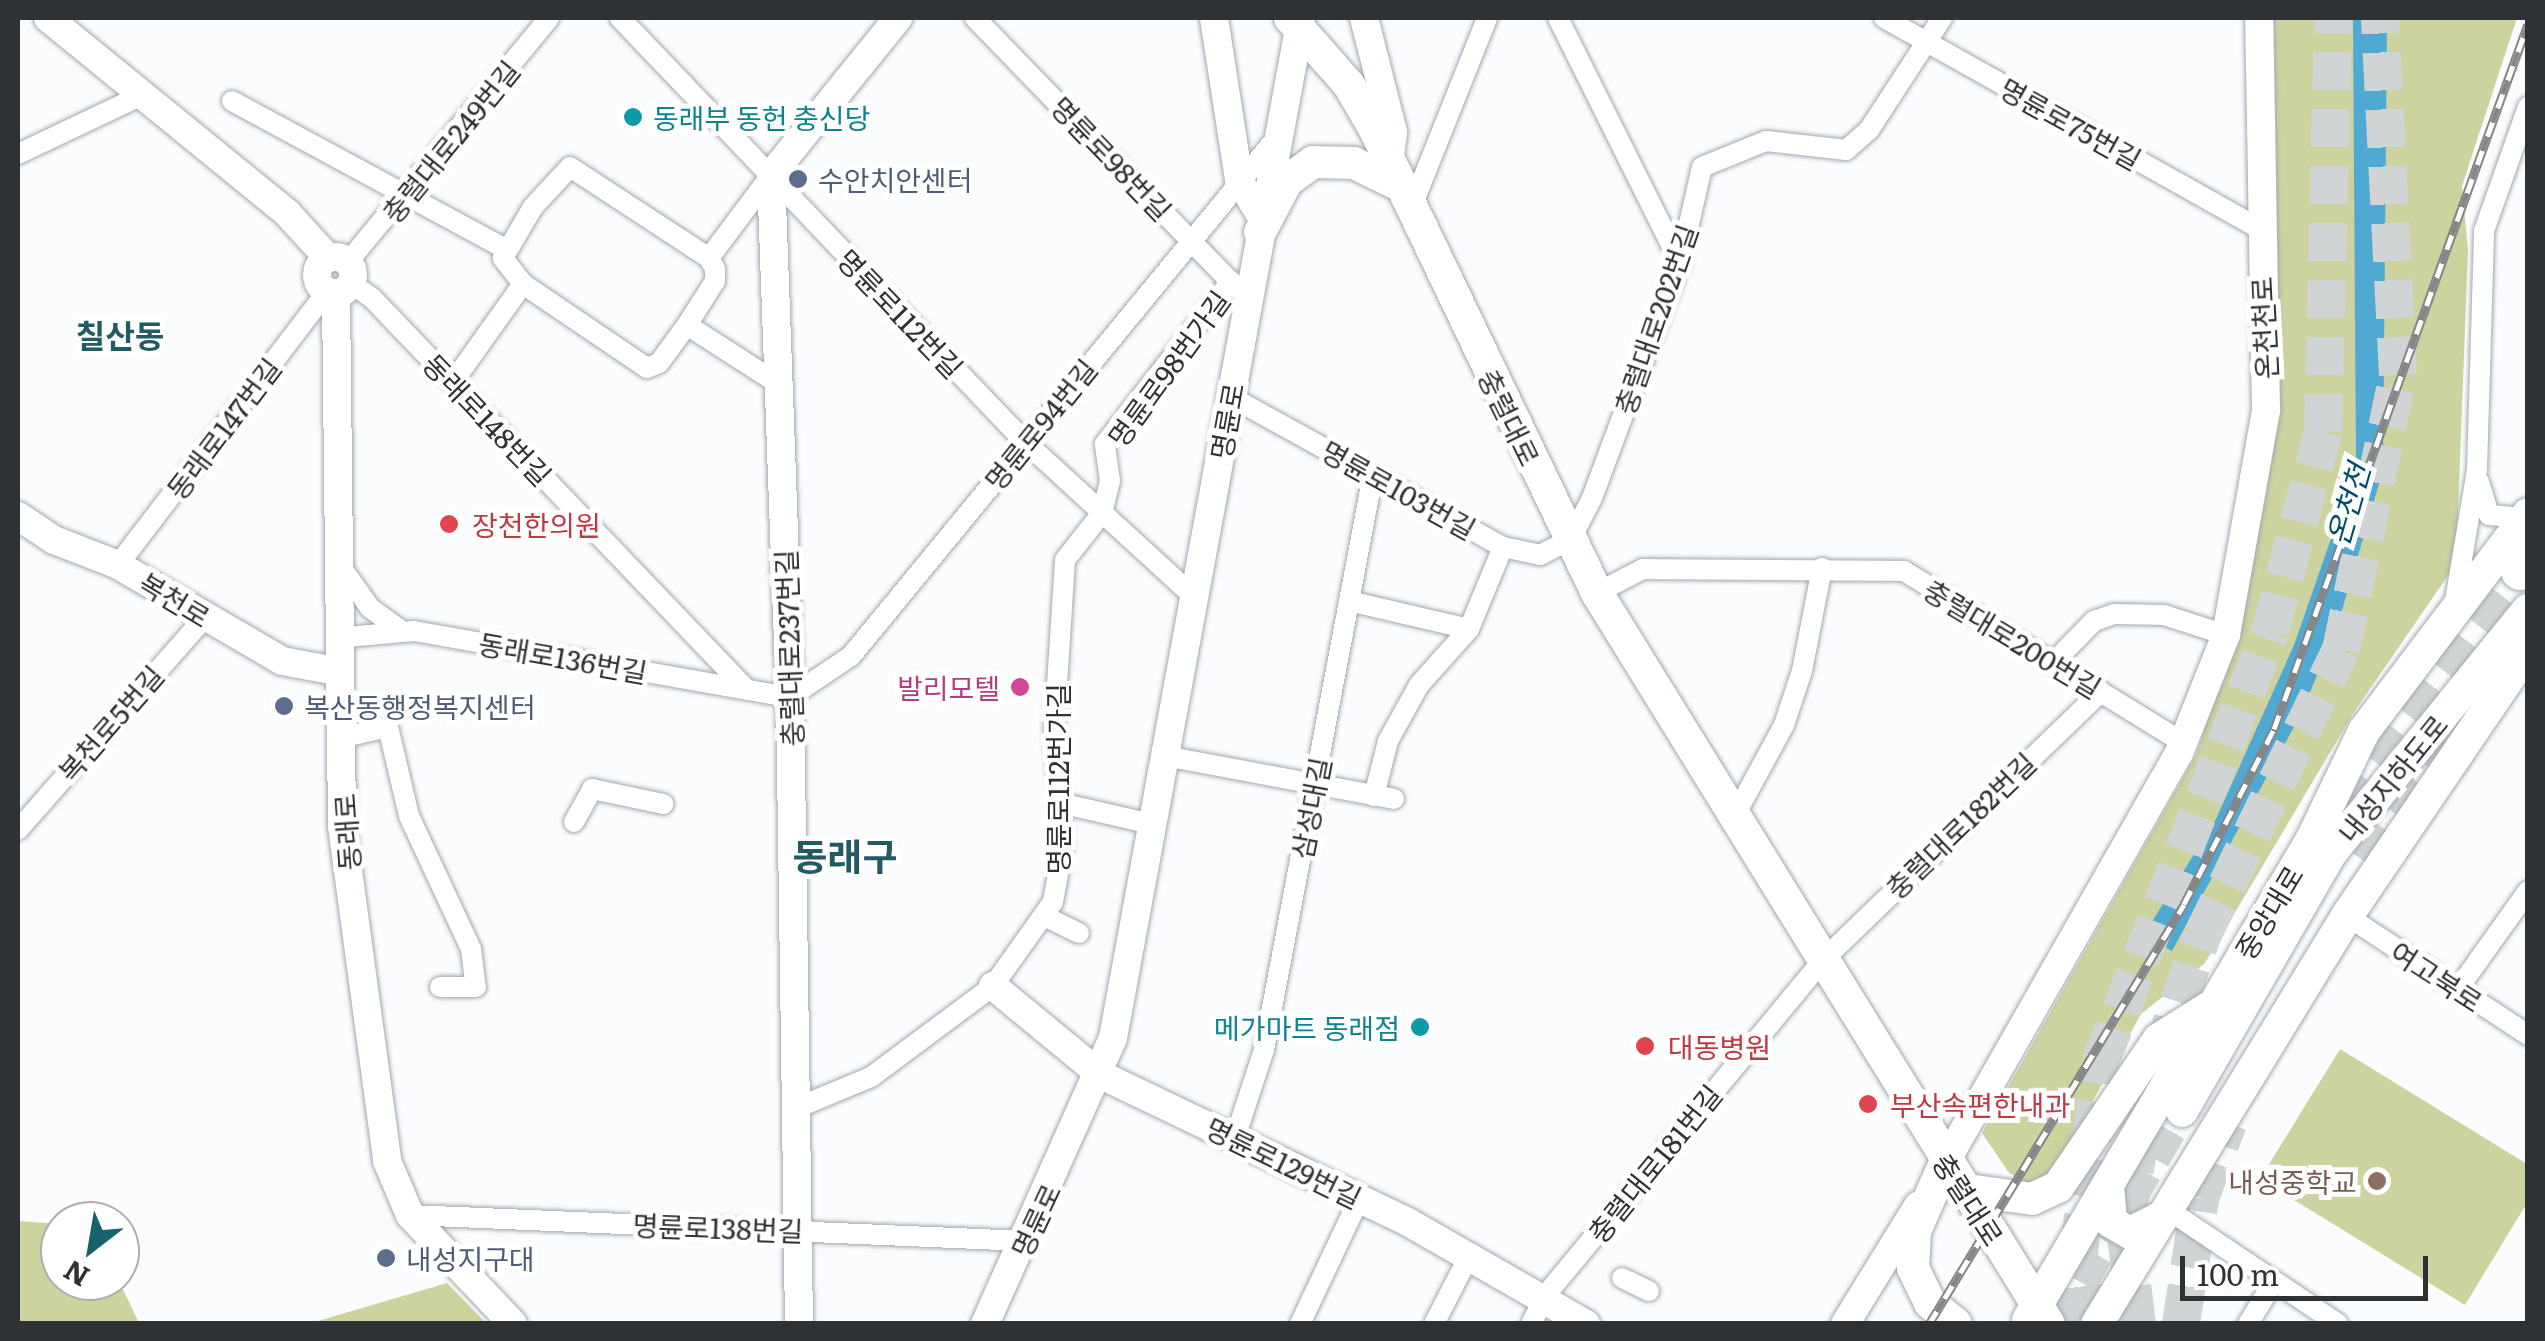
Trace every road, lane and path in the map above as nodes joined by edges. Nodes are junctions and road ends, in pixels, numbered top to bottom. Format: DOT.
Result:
graph roads {
  1 [pos="48,18"];
  2 [pos="550,18"];
  3 [pos="620,18"];
  4 [pos="898,18"];
  5 [pos="975,18"];
  6 [pos="1214,18"];
  7 [pos="1364,18"];
  8 [pos="1487,18"];
  9 [pos="1558,18"];
  10 [pos="1884,18"];
  11 [pos="1942,18"];
  12 [pos="2260,18"];
  13 [pos="1296,20"];
  14 [pos="1928,42"];
  15 [pos="142,95"];
  16 [pos="232,102"];
  17 [pos="2528,107"];
  18 [pos="1278,136"];
  19 [pos="18,154"];
  20 [pos="771,175"];
  21 [pos="1239,180"];
  22 [pos="1399,187"];
  23 [pos="408,195"];
  24 [pos="1262,226"];
  25 [pos="2258,228"];
  26 [pos="1190,239"];
  27 [pos="504,248"];
  28 [pos="708,258"];
  29 [pos="1680,263"];
  30 [pos="338,278"];
  31 [pos="523,284"];
  32 [pos="1240,290"];
  33 [pos="687,325"];
  34 [pos="453,382"];
  35 [pos="780,385"];
  36 [pos="1231,397"];
  37 [pos="1025,442"];
  38 [pos="2478,470"];
  39 [pos="1373,475"];
  40 [pos="1102,513"];
  41 [pos="18,516"];
  42 [pos="2526,516"];
  43 [pos="1570,539"];
  44 [pos="1503,546"];
  45 [pos="118,565"];
  46 [pos="341,566"];
  47 [pos="1822,568"];
  48 [pos="1597,593"];
  49 [pos="1194,597"];
  50 [pos="1349,601"];
  51 [pos="2528,610"];
  52 [pos="205,617"];
  53 [pos="2451,618"];
  54 [pos="399,629"];
  55 [pos="1469,629"];
  56 [pos="2226,634"];
  57 [pos="336,638"];
  58 [pos="2528,650"];
  59 [pos="2053,663"];
  60 [pos="336,672"];
  61 [pos="746,689"];
  62 [pos="2101,692"];
  63 [pos="790,697"];
  64 [pos="2489,699"];
  65 [pos="340,738"];
  66 [pos="2184,744"];
  67 [pos="1164,756"];
  68 [pos="1314,784"];
  69 [pos="1060,803"];
  70 [pos="663,804"];
  71 [pos="1734,817"];
  72 [pos="574,822"];
  73 [pos="1152,824"];
  74 [pos="18,830"];
  75 [pos="2528,891"];
  76 [pos="1044,916"];
  77 [pos="2347,916"];
  78 [pos="1079,933"];
  79 [pos="1822,960"];
  80 [pos="993,986"];
  81 [pos="440,987"];
  82 [pos="2458,988"];
  83 [pos="2214,1005"];
  84 [pos="2528,1035"];
  85 [pos="1101,1075"];
  86 [pos="799,1107"];
  87 [pos="1235,1138"];
  88 [pos="1949,1180"];
  89 [pos="2108,1185"];
  90 [pos="1359,1199"];
  91 [pos="2164,1213"];
  92 [pos="410,1216"];
  93 [pos="799,1230"];
  94 [pos="1026,1241"];
  95 [pos="1470,1254"];
  96 [pos="1622,1278"];
  97 [pos="2125,1278"];
  98 [pos="2274,1281"];
  99 [pos="1649,1291"];
  100 [pos="1545,1296"];
  101 [pos="2037,1318"];
  102 [pos="985,1323"];
  103 [pos="512,1324"];
  104 [pos="799,1324"];
  105 [pos="1300,1324"];
  106 [pos="1434,1324"];
  107 [pos="1531,1324"];
  108 [pos="1586,1324"];
  109 [pos="1845,1324"];
  110 [pos="1956,1324"];
  111 [pos="2097,1324"];
  112 [pos="2114,1324"];
  113 [pos="2248,1324"];
  114 [pos="2338,1324"];
  1 -- 15 [label="street"];
  2 -- 23 [label="street, 충렬대로249번길"];
  3 -- 20 [label="street, 명륜로112번길"];
  4 -- 20 [label="street"];
  5 -- 26 [label="street, 명륜로98번길"];
  6 -- 21 [label="street"];
  7 -- 22 [label="street"];
  8 -- 22 [label="street"];
  9 -- 29 [label="street"];
  10 -- 14 [label="street, 명륜로75번길"];
  11 -- 14 [label="street, 충렬대로202번길"];
  12 -- 25 [label="street, 온천천로"];
  13 -- 18 [label="street, 명륜로"];
  13 -- 22 [label="main road, 충렬대로"];
  14 -- 25 [label="street, 명륜로75번길"];
  14 -- 29 [label="street, 충렬대로202번길"];
  15 -- 19 [label="street"];
  15 -- 30 [label="street"];
  16 -- 23 [label="street"];
  17 -- 38 [label="street"];
  18 -- 21 [label="street, 명륜로94번길"];
  18 -- 24 [label="street, 명륜로"];
  20 -- 28 [label="street"];
  20 -- 35 [label="street, 충렬대로237번길"];
  20 -- 37 [label="street, 명륜로112번길"];
  21 -- 24 [label="street"];
  21 -- 26 [label="street, 명륜로94번길"];
  22 -- 24 [label="main road"];
  22 -- 43 [label="main road, 충렬대로"];
  23 -- 27 [label="street"];
  23 -- 30 [label="street, 충렬대로249번길"];
  24 -- 32 [label="street, 명륜로"];
  25 -- 56 [label="street, 온천천로"];
  26 -- 32 [label="street, 명륜로98번길"];
  26 -- 37 [label="street, 명륜로94번길"];
  27 -- 28 [label="street"];
  27 -- 31 [label="street"];
  28 -- 33 [label="street"];
  29 -- 43 [label="street, 충렬대로202번길"];
  30 -- 34 [label="street, 동래로148번길"];
  30 -- 45 [label="street, 동래로147번길"];
  30 -- 46 [label="street, 동래로"];
  31 -- 33 [label="street"];
  31 -- 34 [label="street"];
  32 -- 36 [label="street, 명륜로"];
  32 -- 40 [label="street, 명륜로98번가길"];
  33 -- 35 [label="street"];
  34 -- 61 [label="street, 동래로148번길"];
  35 -- 63 [label="street, 충렬대로237번길"];
  36 -- 39 [label="street, 명륜로103번길"];
  36 -- 49 [label="street, 명륜로"];
  37 -- 40 [label="street, 명륜로112번길"];
  37 -- 63 [label="street, 명륜로94번길"];
  38 -- 42 [label="street"];
  38 -- 53 [label="street"];
  39 -- 44 [label="street, 명륜로103번길"];
  39 -- 50 [label="street, 삼성대길"];
  40 -- 49 [label="street, 명륜로112번길"];
  40 -- 69 [label="street, 명륜로112번가길"];
  41 -- 45 [label="street, 복천로"];
  42 -- 53 [label="main road, 중앙대로"];
  43 -- 44 [label="street, 명륜로103번길"];
  43 -- 48 [label="main road, 충렬대로"];
  44 -- 55 [label="street"];
  45 -- 52 [label="street, 복천로"];
  46 -- 54 [label="street"];
  46 -- 57 [label="street, 동래로"];
  47 -- 48 [label="street, 충렬대로200번길"];
  47 -- 59 [label="street, 충렬대로200번길"];
  47 -- 71 [label="street"];
  48 -- 71 [label="main road, 충렬대로"];
  49 -- 67 [label="street, 명륜로"];
  50 -- 55 [label="street"];
  50 -- 68 [label="street, 삼성대길"];
  51 -- 64 [label="main road, 내성지하도로"];
  52 -- 60 [label="street, 복천로"];
  52 -- 74 [label="street, 복천로5번길"];
  53 -- 83 [label="main road, 중앙대로"];
  54 -- 57 [label="street, 동래로136번길"];
  54 -- 61 [label="street, 동래로136번길"];
  55 -- 68 [label="street"];
  56 -- 59 [label="street"];
  56 -- 66 [label="street, 온천천로"];
  57 -- 60 [label="street, 동래로"];
  58 -- 64 [label="main road"];
  59 -- 62 [label="street, 충렬대로200번길"];
  60 -- 65 [label="street, 동래로"];
  61 -- 63 [label="street, 동래로136번길"];
  62 -- 66 [label="street, 충렬대로200번길"];
  62 -- 79 [label="street, 충렬대로182번길"];
  63 -- 86 [label="street, 충렬대로237번길"];
  64 -- 77 [label="main road"];
  65 -- 81 [label="street"];
  65 -- 92 [label="street, 동래로"];
  66 -- 88 [label="street, 온천천로"];
  67 -- 68 [label="street"];
  67 -- 73 [label="street, 명륜로"];
  68 -- 87 [label="street, 삼성대길"];
  69 -- 73 [label="street"];
  69 -- 76 [label="street, 명륜로112번가길"];
  70 -- 72 [label="street"];
  71 -- 79 [label="main road, 충렬대로"];
  73 -- 85 [label="street, 명륜로"];
  75 -- 82 [label="street"];
  76 -- 78 [label="street"];
  76 -- 80 [label="street, 명륜로112번가길"];
  77 -- 82 [label="street, 여고북로"];
  77 -- 91 [label="main road"];
  79 -- 88 [label="main road, 충렬대로"];
  79 -- 100 [label="street, 충렬대로181번길"];
  80 -- 85 [label="street, 명륜로129번길"];
  80 -- 86 [label="street, 명륜로112번가길"];
  82 -- 84 [label="street, 여고북로"];
  83 -- 88 [label="main road"];
  83 -- 89 [label="main road, 중앙대로"];
  85 -- 87 [label="street, 명륜로129번길"];
  85 -- 94 [label="street, 명륜로"];
  86 -- 93 [label="street, 충렬대로237번길"];
  87 -- 90 [label="street, 명륜로129번길"];
  88 -- 101 [label="main road, 충렬대로"];
  88 -- 109 [label="street, 온천천로"];
  88 -- 110 [label="main road"];
  89 -- 91 [label="main road"];
  89 -- 101 [label="main road, 중앙대로"];
  90 -- 95 [label="street, 명륜로129번길"];
  90 -- 105 [label="street"];
  91 -- 97 [label="main road"];
  91 -- 98 [label="street"];
  92 -- 93 [label="street, 명륜로138번길"];
  92 -- 103 [label="street, 동래로"];
  93 -- 94 [label="street, 명륜로138번길"];
  93 -- 104 [label="street, 충렬대로237번길"];
  94 -- 102 [label="street, 명륜로"];
  95 -- 100 [label="street, 명륜로129번길"];
  95 -- 106 [label="street"];
  96 -- 99 [label="street"];
  97 -- 111 [label="main road"];
  97 -- 112 [label="main road"];
  98 -- 113 [label="street"];
  98 -- 114 [label="street"];
  100 -- 107 [label="street, 충렬대로181번길"];
  100 -- 108 [label="street, 명륜로129번길"];
}
